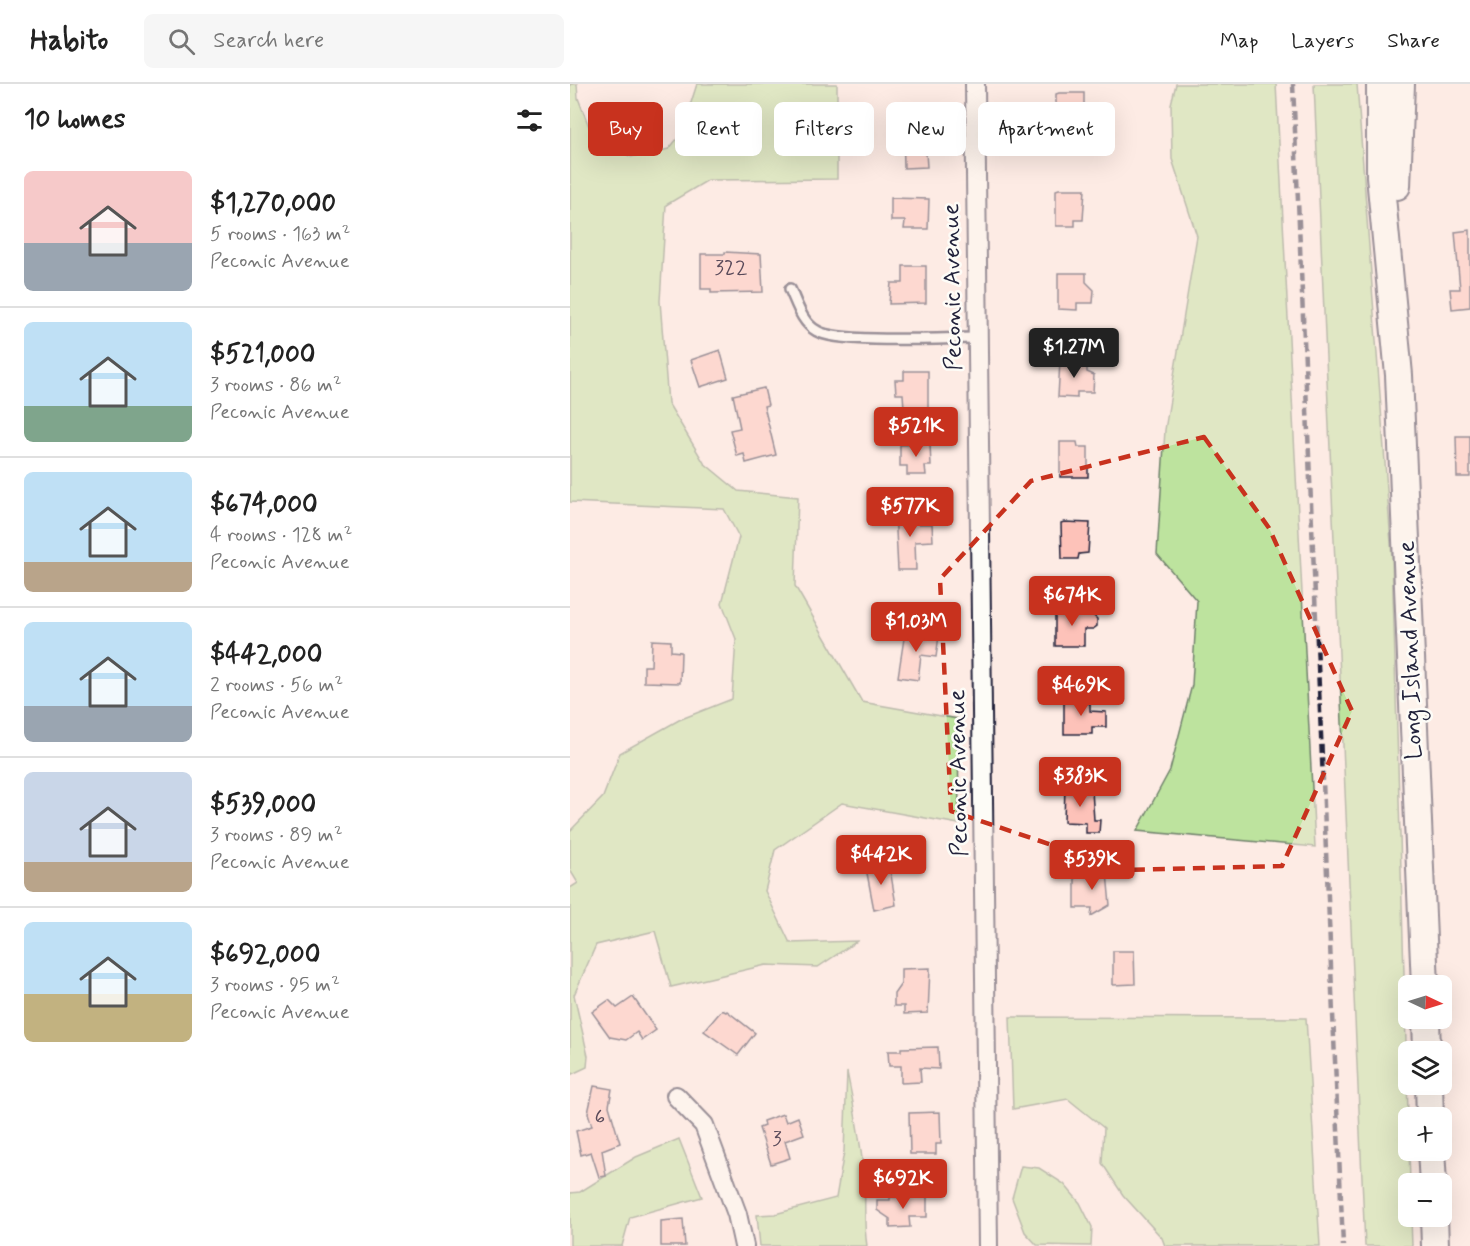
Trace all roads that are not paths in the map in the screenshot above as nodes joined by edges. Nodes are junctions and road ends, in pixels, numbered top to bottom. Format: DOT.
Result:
graph roads {
  1 [pos="975,84"];
  2 [pos="1380,84"];
  3 [pos="1401,84"];
  4 [pos="790,289"];
  5 [pos="1395,316"];
  6 [pos="978,338"];
  7 [pos="1425,975"];
  8 [pos="676,1096"];
  9 [pos="1434,1227"];
  10 [pos="744,1246"];
  11 [pos="988,1246"];
  12 [pos="1435,1246"];
  1 -- 6 [label="street, Peconic Avenue"];
  2 -- 5 [label="street, Long Island Avenue"];
  3 -- 5 [label="street, Long Island Avenue"];
  4 -- 6 [label="lane"];
  5 -- 7 [label="street, Long Island Avenue"];
  6 -- 11 [label="street, Peconic Avenue"];
  8 -- 10 [label="street"];
  9 -- 12 [label="street"];
}
